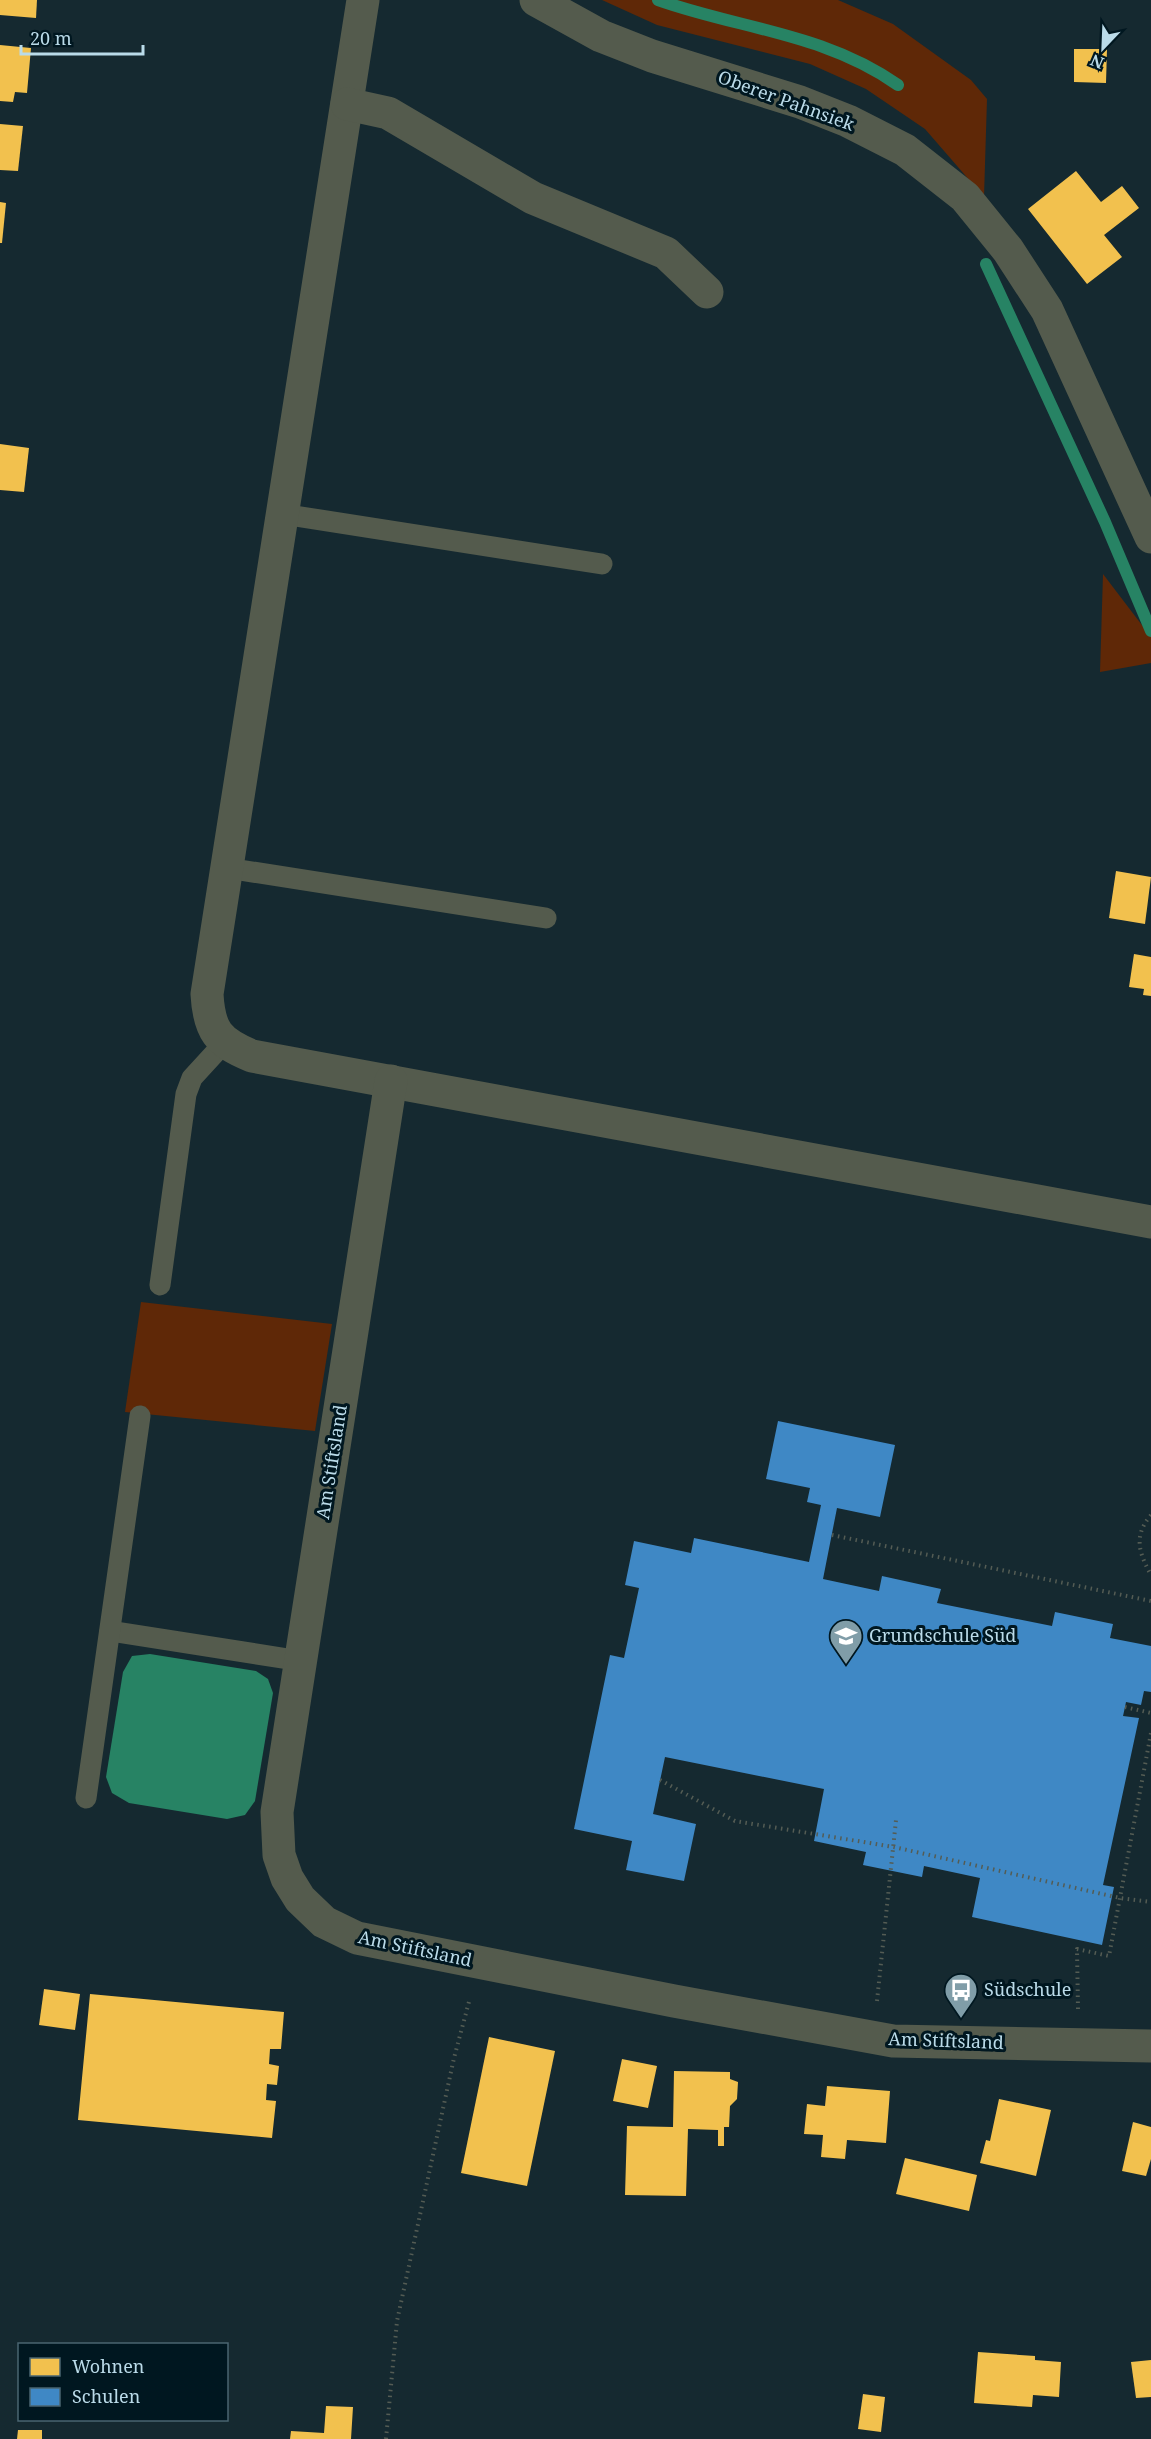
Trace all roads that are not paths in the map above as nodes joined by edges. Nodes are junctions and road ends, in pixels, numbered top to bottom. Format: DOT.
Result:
graph roads {
  1 [pos="363,0"];
  2 [pos="536,0"];
  3 [pos="347,104"];
  4 [pos="707,292"];
  5 [pos="282,514"];
  6 [pos="1151,537"];
  7 [pos="602,564"];
  8 [pos="227,868"];
  9 [pos="546,918"];
  10 [pos="225,1042"];
  11 [pos="391,1082"];
  12 [pos="1151,1222"];
  13 [pos="160,1285"];
  14 [pos="141,1416"];
  15 [pos="110,1631"];
  16 [pos="301,1660"];
  17 [pos="86,1798"];
  18 [pos="1151,2046"];
  1 -- 3 [label="street"];
  2 -- 6 [label="street, Oberer Pahnsiek"];
  3 -- 4 [label="street"];
  3 -- 5 [label="street"];
  5 -- 7 [label="lane"];
  5 -- 8 [label="street"];
  8 -- 9 [label="lane"];
  8 -- 10 [label="street"];
  10 -- 11 [label="street"];
  10 -- 13 [label="lane"];
  11 -- 12 [label="street"];
  11 -- 16 [label="street, Am Stiftsland"];
  14 -- 15 [label="lane"];
  15 -- 16 [label="lane"];
  15 -- 17 [label="lane"];
  16 -- 18 [label="street, Am Stiftsland"];
}
